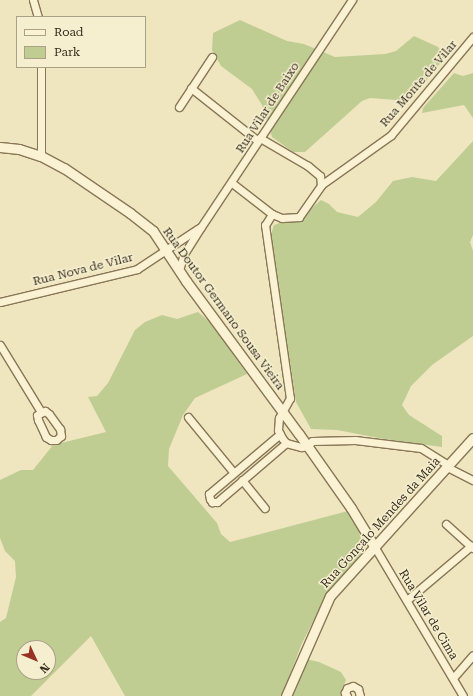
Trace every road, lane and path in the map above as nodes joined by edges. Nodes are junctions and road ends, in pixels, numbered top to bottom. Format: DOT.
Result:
graph roads {
  1 [pos="33,0"];
  2 [pos="352,0"];
  3 [pos="38,16"];
  4 [pos="473,37"];
  5 [pos="212,57"];
  6 [pos="41,68"];
  7 [pos="191,88"];
  8 [pos="179,107"];
  9 [pos="259,140"];
  10 [pos="0,147"];
  11 [pos="41,156"];
  12 [pos="232,183"];
  13 [pos="321,185"];
  14 [pos="272,214"];
  15 [pos="201,227"];
  16 [pos="167,251"];
  17 [pos="179,270"];
  18 [pos="0,302"];
  19 [pos="0,345"];
  20 [pos="282,411"];
  21 [pos="41,412"];
  22 [pos="188,417"];
  23 [pos="280,434"];
  24 [pos="473,438"];
  25 [pos="286,443"];
  26 [pos="308,446"];
  27 [pos="447,466"];
  28 [pos="234,473"];
  29 [pos="242,480"];
  30 [pos="473,480"];
  31 [pos="265,508"];
  32 [pos="446,524"];
  33 [pos="374,546"];
  34 [pos="472,547"];
  35 [pos="407,600"];
  36 [pos="473,654"];
  37 [pos="453,678"];
  38 [pos="359,695"];
  39 [pos="286,696"];
  40 [pos="347,696"];
  41 [pos="463,696"];
  1 -- 3 [label="street"];
  2 -- 9 [label="street, Rua Vilar de Baixo"];
  4 -- 13 [label="street, Rua Monte de Vilar"];
  5 -- 7 [label="street"];
  6 -- 11 [label="street"];
  7 -- 8 [label="street"];
  7 -- 9 [label="street"];
  9 -- 12 [label="street, Rua Vilar de Baixo"];
  9 -- 13 [label="street"];
  10 -- 11 [label="street, Rua Doutor Germano Sousa Vieira"];
  11 -- 16 [label="street, Rua Doutor Germano Sousa Vieira"];
  12 -- 14 [label="street, Rua Monte de Vilar"];
  12 -- 15 [label="street, Rua Vilar de Baixo"];
  13 -- 14 [label="street, Rua Monte de Vilar"];
  14 -- 20 [label="street"];
  15 -- 16 [label="street, Rua Vilar de Baixo"];
  15 -- 17 [label="street, Rua Vilar de Baixo"];
  16 -- 17 [label="street, Rua Doutor Germano Sousa Vieira"];
  16 -- 18 [label="street, Rua Nova de Vilar"];
  17 -- 20 [label="street, Rua Doutor Germano Sousa Vieira"];
  19 -- 21 [label="street"];
  20 -- 23 [label="street"];
  20 -- 26 [label="street, Rua Doutor Germano Sousa Vieira"];
  22 -- 28 [label="street"];
  23 -- 25 [label="street"];
  23 -- 28 [label="street"];
  24 -- 27 [label="street, Rua Gonçalo Mendes da Maia"];
  25 -- 26 [label="street"];
  25 -- 29 [label="street"];
  26 -- 27 [label="street"];
  26 -- 33 [label="street, Rua Doutor Germano Sousa Vieira"];
  27 -- 30 [label="street"];
  27 -- 33 [label="street, Rua Gonçalo Mendes da Maia"];
  28 -- 29 [label="street"];
  29 -- 31 [label="street"];
  32 -- 34 [label="street"];
  33 -- 35 [label="street, Rua Vilar de Cima"];
  33 -- 39 [label="street, Rua Gonçalo Mendes da Maia"];
  34 -- 35 [label="street"];
  35 -- 37 [label="street, Rua Vilar de Cima"];
  36 -- 37 [label="street"];
  37 -- 41 [label="street, Rua Vilar de Cima"];
  38 -- 40 [label="street"];
}
